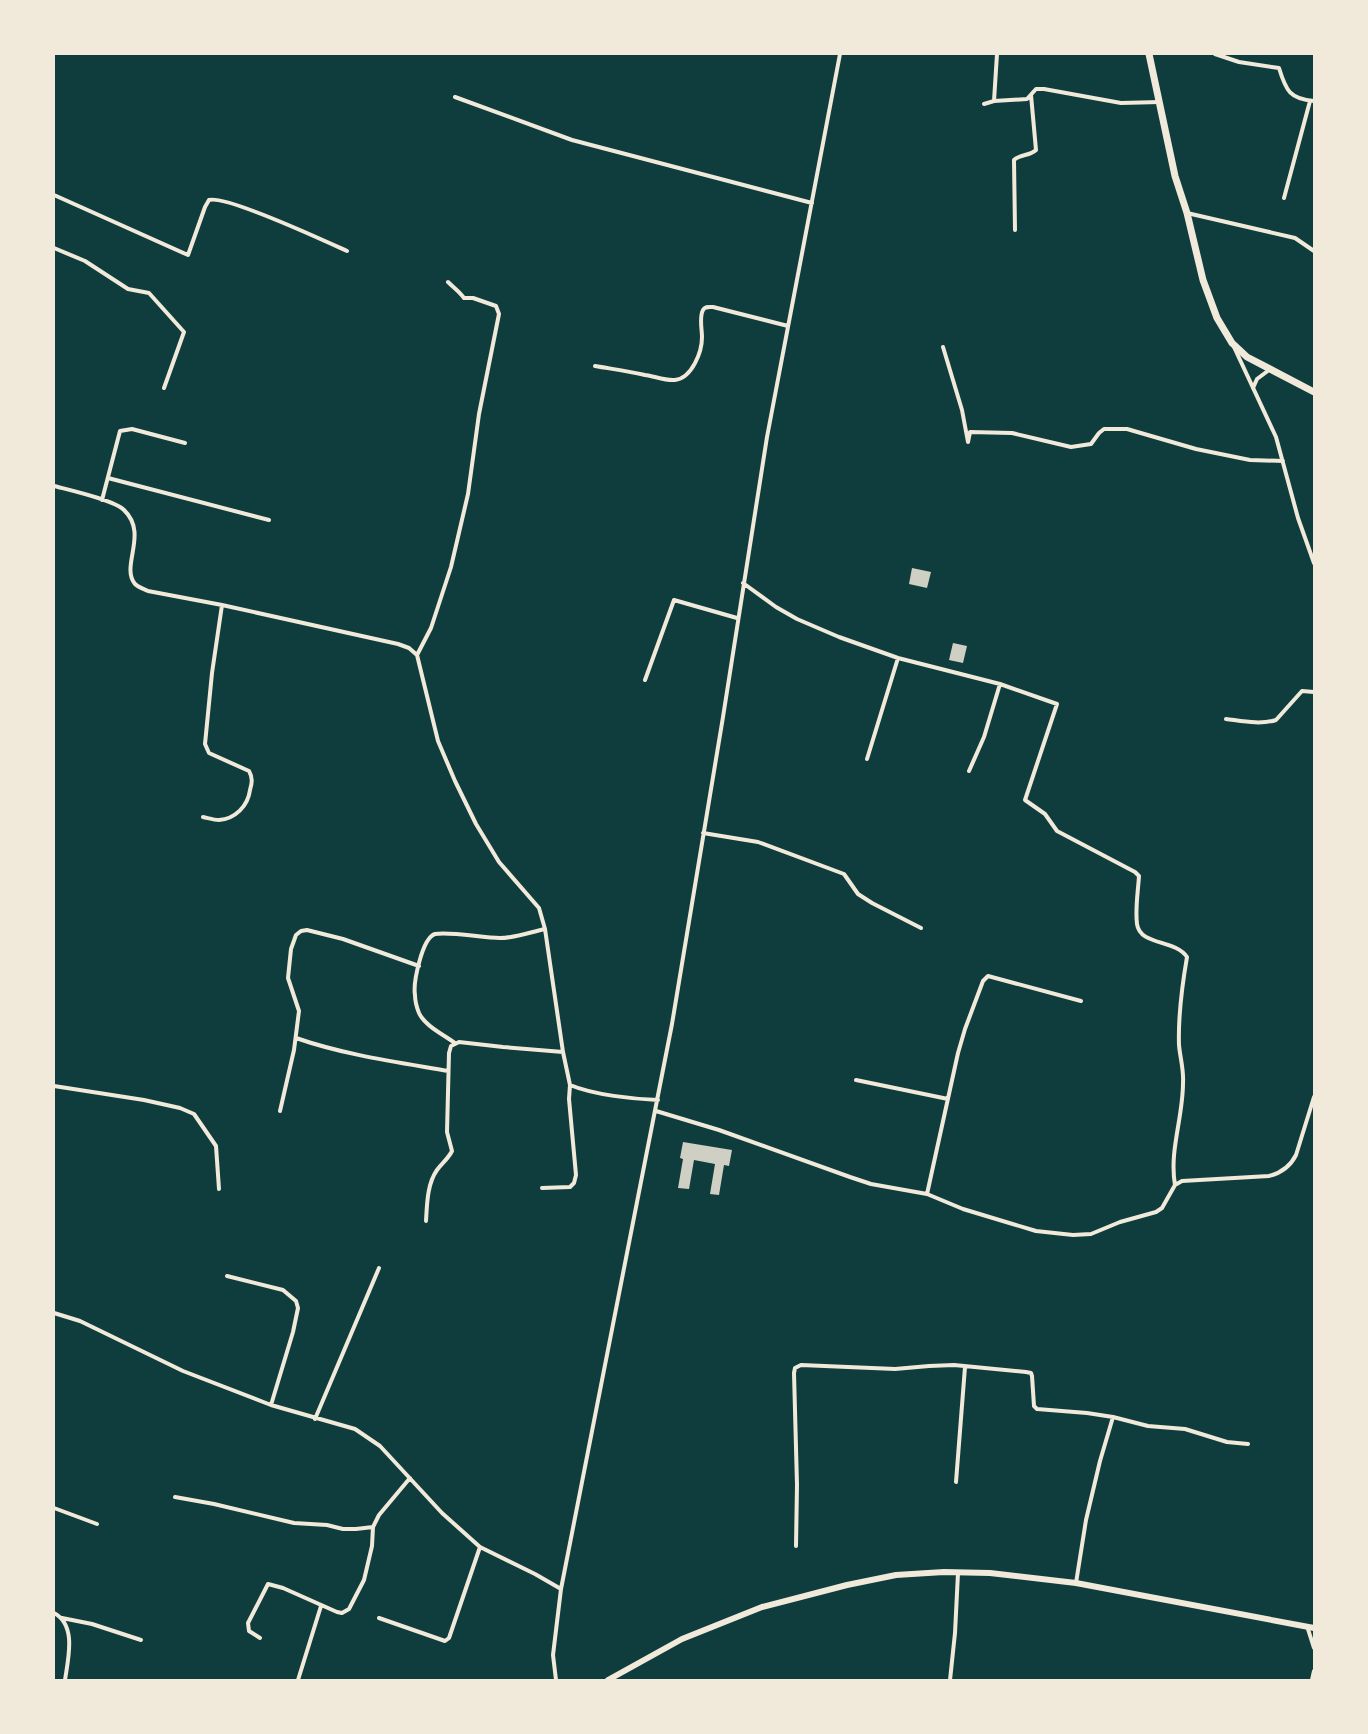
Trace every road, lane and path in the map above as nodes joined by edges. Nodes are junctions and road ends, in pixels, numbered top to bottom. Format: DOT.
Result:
graph roads {
  1 [pos="840,54"];
  2 [pos="997,54"];
  3 [pos="1149,54"];
  4 [pos="1215,54"];
  5 [pos="1031,95"];
  6 [pos="455,97"];
  7 [pos="994,101"];
  8 [pos="1312,101"];
  9 [pos="1160,102"];
  10 [pos="984,104"];
  11 [pos="54,195"];
  12 [pos="1284,198"];
  13 [pos="812,203"];
  14 [pos="1187,213"];
  15 [pos="1015,230"];
  16 [pos="54,248"];
  17 [pos="347,250"];
  18 [pos="1314,251"];
  19 [pos="448,282"];
  20 [pos="788,326"];
  21 [pos="1232,343"];
  22 [pos="943,348"];
  23 [pos="595,366"];
  24 [pos="1269,370"];
  25 [pos="164,388"];
  26 [pos="1253,388"];
  27 [pos="1314,392"];
  28 [pos="185,443"];
  29 [pos="1284,461"];
  30 [pos="108,478"];
  31 [pos="54,486"];
  32 [pos="102,500"];
  33 [pos="269,520"];
  34 [pos="1314,563"];
  35 [pos="743,583"];
  36 [pos="222,605"];
  37 [pos="737,618"];
  38 [pos="417,655"];
  39 [pos="898,658"];
  40 [pos="645,680"];
  41 [pos="1000,684"];
  42 [pos="1314,692"];
  43 [pos="1226,719"];
  44 [pos="867,759"];
  45 [pos="969,771"];
  46 [pos="203,817"];
  47 [pos="703,833"];
  48 [pos="921,928"];
  49 [pos="545,929"];
  50 [pos="419,966"];
  51 [pos="1080,1001"];
  52 [pos="296,1038"];
  53 [pos="455,1043"];
  54 [pos="563,1052"];
  55 [pos="448,1072"];
  56 [pos="856,1080"];
  57 [pos="570,1085"];
  58 [pos="54,1086"];
  59 [pos="1314,1097"];
  60 [pos="658,1100"];
  61 [pos="948,1100"];
  62 [pos="280,1111"];
  63 [pos="656,1111"];
  64 [pos="1175,1186"];
  65 [pos="542,1188"];
  66 [pos="219,1189"];
  67 [pos="926,1194"];
  68 [pos="426,1222"];
  69 [pos="379,1268"];
  70 [pos="226,1276"];
  71 [pos="54,1313"];
  72 [pos="965,1367"];
  73 [pos="271,1405"];
  74 [pos="1113,1417"];
  75 [pos="315,1419"];
  76 [pos="1248,1444"];
  77 [pos="410,1478"];
  78 [pos="956,1482"];
  79 [pos="175,1497"];
  80 [pos="54,1508"];
  81 [pos="98,1524"];
  82 [pos="373,1527"];
  83 [pos="796,1546"];
  84 [pos="480,1547"];
  85 [pos="958,1572"];
  86 [pos="1076,1583"];
  87 [pos="561,1589"];
  88 [pos="321,1606"];
  89 [pos="54,1613"];
  90 [pos="62,1618"];
  91 [pos="379,1618"];
  92 [pos="1306,1626"];
  93 [pos="1314,1628"];
  94 [pos="260,1638"];
  95 [pos="141,1640"];
  96 [pos="1314,1648"];
  97 [pos="1314,1671"];
  98 [pos="65,1680"];
  99 [pos="298,1680"];
  100 [pos="556,1680"];
  101 [pos="608,1680"];
  102 [pos="950,1680"];
  103 [pos="1312,1680"];
  1 -- 13 [label="street"];
  2 -- 7 [label="street"];
  3 -- 9 [label="highway"];
  4 -- 8 [label="street"];
  5 -- 7 [label="street"];
  5 -- 9 [label="street"];
  5 -- 15 [label="street"];
  6 -- 13 [label="street"];
  7 -- 10 [label="street"];
  8 -- 12 [label="street"];
  9 -- 14 [label="highway"];
  11 -- 17 [label="street"];
  13 -- 20 [label="street"];
  14 -- 18 [label="street"];
  14 -- 21 [label="highway"];
  16 -- 25 [label="street"];
  19 -- 38 [label="street"];
  20 -- 23 [label="street"];
  20 -- 35 [label="street"];
  21 -- 24 [label="highway"];
  21 -- 26 [label="street"];
  22 -- 29 [label="street"];
  24 -- 26 [label="street"];
  24 -- 27 [label="highway"];
  26 -- 29 [label="street"];
  28 -- 30 [label="street"];
  29 -- 34 [label="street"];
  30 -- 32 [label="street"];
  30 -- 33 [label="street"];
  31 -- 32 [label="street"];
  32 -- 36 [label="street"];
  35 -- 37 [label="street"];
  35 -- 39 [label="street"];
  36 -- 38 [label="street"];
  36 -- 46 [label="street"];
  37 -- 40 [label="street"];
  37 -- 47 [label="street"];
  38 -- 49 [label="street"];
  39 -- 41 [label="street"];
  39 -- 44 [label="street"];
  41 -- 45 [label="street"];
  41 -- 64 [label="street"];
  42 -- 43 [label="street"];
  47 -- 48 [label="street"];
  47 -- 60 [label="street"];
  49 -- 50 [label="street"];
  49 -- 54 [label="street"];
  50 -- 52 [label="street"];
  50 -- 53 [label="street"];
  51 -- 61 [label="street"];
  52 -- 55 [label="street"];
  52 -- 62 [label="street"];
  53 -- 54 [label="street"];
  53 -- 55 [label="street"];
  54 -- 57 [label="street"];
  55 -- 68 [label="street"];
  56 -- 61 [label="street"];
  57 -- 60 [label="street"];
  57 -- 65 [label="street"];
  58 -- 66 [label="street"];
  59 -- 64 [label="street"];
  60 -- 63 [label="street"];
  61 -- 67 [label="street"];
  63 -- 67 [label="street"];
  63 -- 87 [label="street"];
  64 -- 67 [label="street"];
  69 -- 75 [label="street"];
  70 -- 73 [label="street"];
  71 -- 73 [label="street"];
  72 -- 74 [label="street"];
  72 -- 78 [label="street"];
  72 -- 83 [label="street"];
  73 -- 75 [label="street"];
  74 -- 76 [label="street"];
  74 -- 86 [label="street"];
  75 -- 77 [label="street"];
  77 -- 82 [label="street"];
  77 -- 84 [label="street"];
  79 -- 82 [label="street"];
  80 -- 81 [label="street"];
  82 -- 88 [label="street"];
  84 -- 87 [label="street"];
  84 -- 91 [label="street"];
  85 -- 86 [label="main road"];
  85 -- 101 [label="main road"];
  85 -- 102 [label="street"];
  86 -- 92 [label="main road"];
  87 -- 100 [label="street"];
  88 -- 94 [label="street"];
  88 -- 99 [label="street"];
  89 -- 90 [label="street"];
  90 -- 95 [label="street"];
  90 -- 98 [label="street"];
  92 -- 93 [label="main road"];
  92 -- 96 [label="street"];
  97 -- 103 [label="street"];
}
